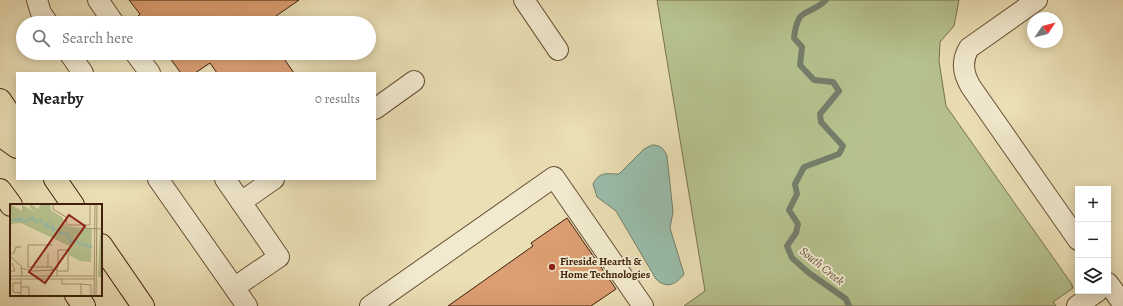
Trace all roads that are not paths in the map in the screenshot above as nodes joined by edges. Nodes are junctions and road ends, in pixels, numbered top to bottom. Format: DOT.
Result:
graph roads {
  1 [pos="37,0"];
  2 [pos="98,0"];
  3 [pos="524,0"];
  4 [pos="1037,0"];
  5 [pos="43,16"];
  6 [pos="109,16"];
  7 [pos="558,50"];
  8 [pos="74,60"];
  9 [pos="140,60"];
  10 [pos="82,72"];
  11 [pos="149,72"];
  12 [pos="414,82"];
  13 [pos="0,100"];
  14 [pos="376,108"];
  15 [pos="16,124"];
  16 [pos="0,130"];
  17 [pos="16,145"];
  18 [pos="56,180"];
  19 [pos="159,180"];
  20 [pos="226,180"];
  21 [pos="273,180"];
  22 [pos="0,190"];
  23 [pos="241,202"];
  24 [pos="10,204"];
  25 [pos="72,204"];
  26 [pos="1075,236"];
  27 [pos="102,246"];
  28 [pos="235,287"];
  29 [pos="1111,291"];
  30 [pos="1094,294"];
  31 [pos="77,296"];
  32 [pos="1123,304"];
  33 [pos="84,306"];
  34 [pos="144,306"];
  35 [pos="248,306"];
  36 [pos="370,306"];
  37 [pos="643,306"];
  38 [pos="1077,306"];
  1 -- 5 [label="lane"];
  2 -- 6 [label="lane"];
  3 -- 7 [label="lane"];
  4 -- 26 [label="lane"];
  8 -- 10 [label="lane"];
  9 -- 11 [label="lane"];
  12 -- 14 [label="lane"];
  13 -- 15 [label="main road"];
  16 -- 17 [label="main road"];
  18 -- 25 [label="main road"];
  19 -- 28 [label="lane"];
  20 -- 23 [label="lane"];
  21 -- 23 [label="lane"];
  22 -- 24 [label="main road"];
  23 -- 28 [label="lane"];
  27 -- 34 [label="main road"];
  28 -- 35 [label="lane"];
  29 -- 32 [label="lane"];
  30 -- 38 [label="lane"];
  31 -- 33 [label="main road"];
  36 -- 37 [label="lane"];
}
